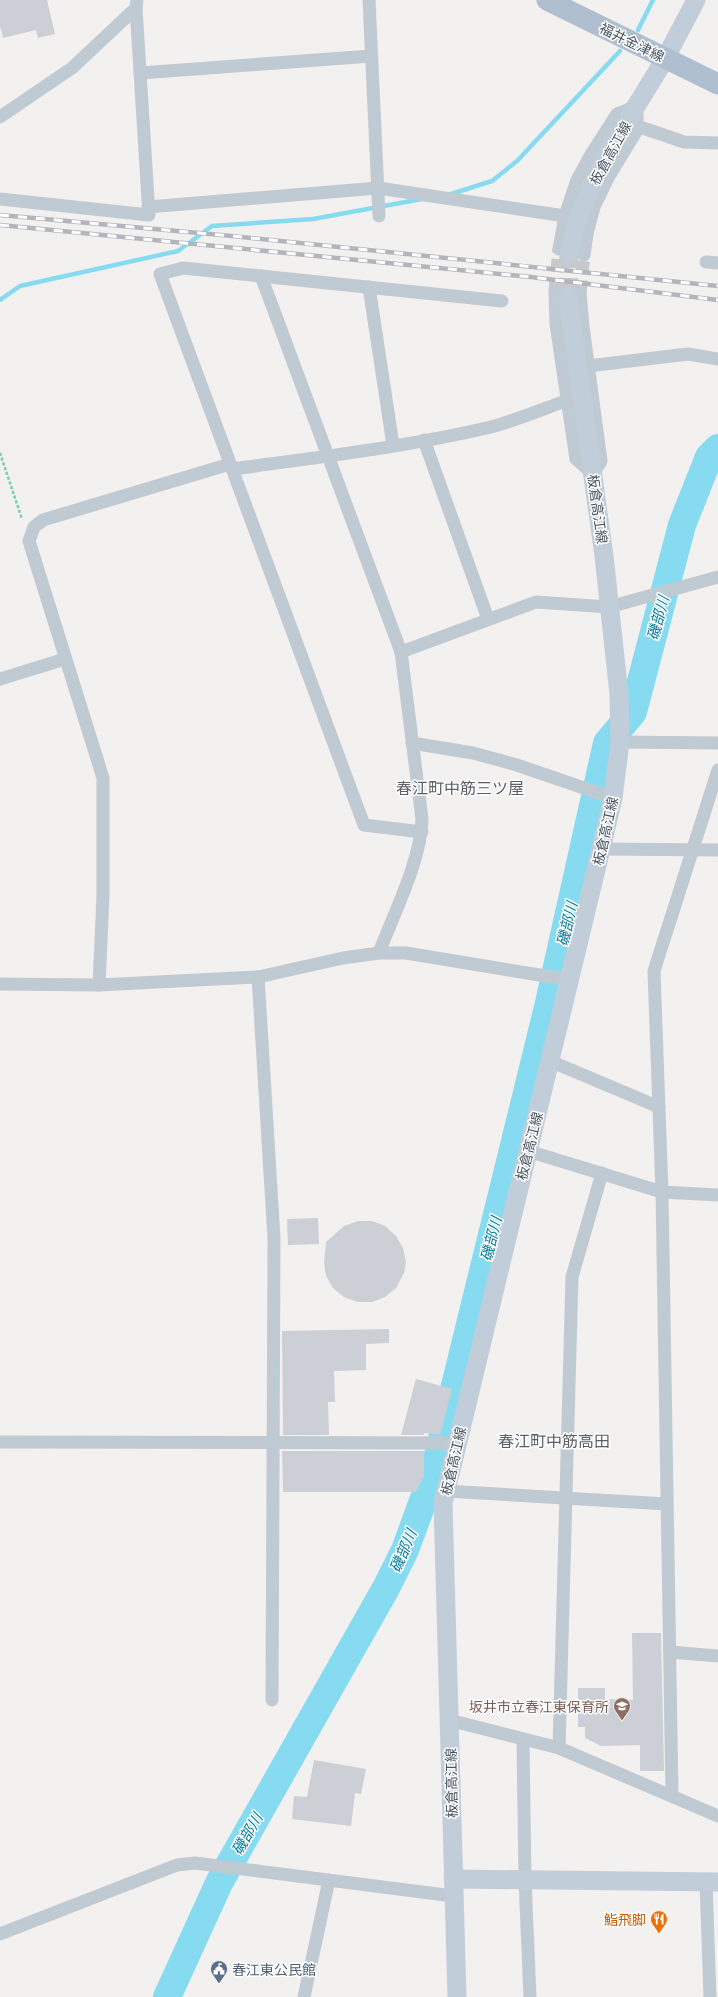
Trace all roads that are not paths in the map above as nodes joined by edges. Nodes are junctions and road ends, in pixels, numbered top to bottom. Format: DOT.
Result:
graph roads {
  1 [pos="369,0"];
  2 [pos="547,0"];
  3 [pos="696,0"];
  4 [pos="136,4"];
  5 [pos="371,56"];
  6 [pos="665,58"];
  7 [pos="140,73"];
  8 [pos="718,84"];
  9 [pos="637,106"];
  10 [pos="0,117"];
  11 [pos="637,126"];
  12 [pos="718,143"];
  13 [pos="378,188"];
  14 [pos="0,200"];
  15 [pos="148,207"];
  16 [pos="379,216"];
  17 [pos="565,216"];
  18 [pos="571,253"];
  19 [pos="261,276"];
  20 [pos="369,287"];
  21 [pos="568,294"];
  22 [pos="502,300"];
  23 [pos="718,359"];
  24 [pos="588,366"];
  25 [pos="568,400"];
  26 [pos="424,440"];
  27 [pos="393,445"];
  28 [pos="328,456"];
  29 [pos="232,466"];
  30 [pos="592,474"];
  31 [pos="718,578"];
  32 [pos="609,607"];
  33 [pos="488,619"];
  34 [pos="401,652"];
  35 [pos="65,659"];
  36 [pos="0,679"];
  37 [pos="620,742"];
  38 [pos="412,743"];
  39 [pos="718,743"];
  40 [pos="718,770"];
  41 [pos="613,798"];
  42 [pos="422,832"];
  43 [pos="601,849"];
  44 [pos="693,850"];
  45 [pos="718,850"];
  46 [pos="379,953"];
  47 [pos="258,977"];
  48 [pos="570,980"];
  49 [pos="0,984"];
  50 [pos="99,985"];
  51 [pos="550,1061"];
  52 [pos="659,1107"];
  53 [pos="528,1151"];
  54 [pos="602,1173"];
  55 [pos="662,1192"];
  56 [pos="718,1195"];
  57 [pos="273,1441"];
  58 [pos="0,1442"];
  59 [pos="458,1443"];
  60 [pos="446,1491"];
  61 [pos="566,1499"];
  62 [pos="667,1504"];
  63 [pos="670,1652"];
  64 [pos="718,1656"];
  65 [pos="272,1700"];
  66 [pos="449,1720"];
  67 [pos="523,1740"];
  68 [pos="559,1748"];
  69 [pos="672,1796"];
  70 [pos="718,1816"];
  71 [pos="329,1880"];
  72 [pos="525,1880"];
  73 [pos="712,1882"];
  74 [pos="453,1888"];
  75 [pos="0,1934"];
  76 [pos="304,1997"];
  77 [pos="457,1997"];
  78 [pos="530,1997"];
  79 [pos="710,1997"];
  1 -- 5 [label="street"];
  2 -- 6 [label="main road, 福井金津線"];
  3 -- 6 [label="main road, 板倉高江線"];
  4 -- 7 [label="street"];
  4 -- 10 [label="street"];
  5 -- 7 [label="street"];
  5 -- 13 [label="street"];
  6 -- 8 [label="main road, 福井金津線"];
  6 -- 9 [label="main road, 板倉高江線"];
  7 -- 15 [label="street"];
  9 -- 11 [label="street"];
  9 -- 17 [label="street"];
  9 -- 18 [label="main road, 板倉高江線"];
  11 -- 12 [label="street"];
  11 -- 18 [label="street"];
  13 -- 15 [label="street"];
  13 -- 16 [label="street"];
  13 -- 17 [label="street"];
  14 -- 15 [label="street"];
  17 -- 18 [label="street"];
  19 -- 20 [label="street"];
  19 -- 28 [label="street"];
  19 -- 29 [label="street"];
  20 -- 22 [label="street"];
  20 -- 27 [label="street"];
  21 -- 24 [label="street"];
  21 -- 25 [label="street"];
  21 -- 30 [label="main road, 板倉高江線"];
  23 -- 24 [label="street"];
  24 -- 30 [label="street"];
  25 -- 26 [label="street"];
  25 -- 30 [label="street"];
  26 -- 27 [label="street"];
  26 -- 33 [label="street"];
  27 -- 28 [label="street"];
  28 -- 29 [label="street"];
  28 -- 34 [label="street"];
  29 -- 35 [label="street"];
  29 -- 42 [label="street"];
  30 -- 32 [label="main road, 板倉高江線"];
  31 -- 32 [label="street"];
  32 -- 33 [label="street"];
  32 -- 37 [label="main road, 板倉高江線"];
  33 -- 34 [label="street"];
  34 -- 38 [label="street"];
  35 -- 36 [label="street"];
  35 -- 50 [label="street"];
  37 -- 39 [label="street"];
  37 -- 41 [label="main road, 板倉高江線"];
  38 -- 41 [label="street"];
  38 -- 42 [label="street"];
  40 -- 44 [label="street"];
  41 -- 43 [label="main road, 板倉高江線"];
  42 -- 46 [label="street"];
  43 -- 44 [label="street"];
  43 -- 48 [label="main road, 板倉高江線"];
  44 -- 45 [label="street"];
  44 -- 52 [label="street"];
  46 -- 47 [label="street"];
  46 -- 48 [label="street"];
  47 -- 50 [label="street"];
  47 -- 57 [label="street"];
  48 -- 51 [label="main road, 板倉高江線"];
  49 -- 50 [label="street"];
  51 -- 52 [label="street"];
  51 -- 53 [label="main road, 板倉高江線"];
  52 -- 55 [label="street"];
  53 -- 54 [label="street"];
  53 -- 59 [label="main road, 板倉高江線"];
  54 -- 55 [label="street"];
  54 -- 61 [label="street"];
  55 -- 56 [label="street"];
  55 -- 62 [label="street"];
  57 -- 58 [label="street"];
  57 -- 59 [label="street"];
  57 -- 65 [label="street"];
  59 -- 60 [label="main road, 板倉高江線"];
  60 -- 61 [label="street"];
  60 -- 66 [label="main road, 板倉高江線"];
  61 -- 62 [label="street"];
  61 -- 68 [label="street"];
  62 -- 63 [label="street"];
  63 -- 64 [label="street"];
  63 -- 69 [label="street"];
  66 -- 67 [label="street"];
  66 -- 74 [label="main road, 板倉高江線"];
  67 -- 68 [label="street"];
  67 -- 72 [label="street"];
  68 -- 69 [label="street"];
  69 -- 70 [label="street"];
  71 -- 74 [label="street"];
  71 -- 75 [label="street"];
  71 -- 76 [label="street"];
  72 -- 73 [label="main road"];
  72 -- 74 [label="main road"];
  72 -- 78 [label="street"];
  73 -- 79 [label="street"];
  74 -- 77 [label="main road, 板倉高江線"];
}
